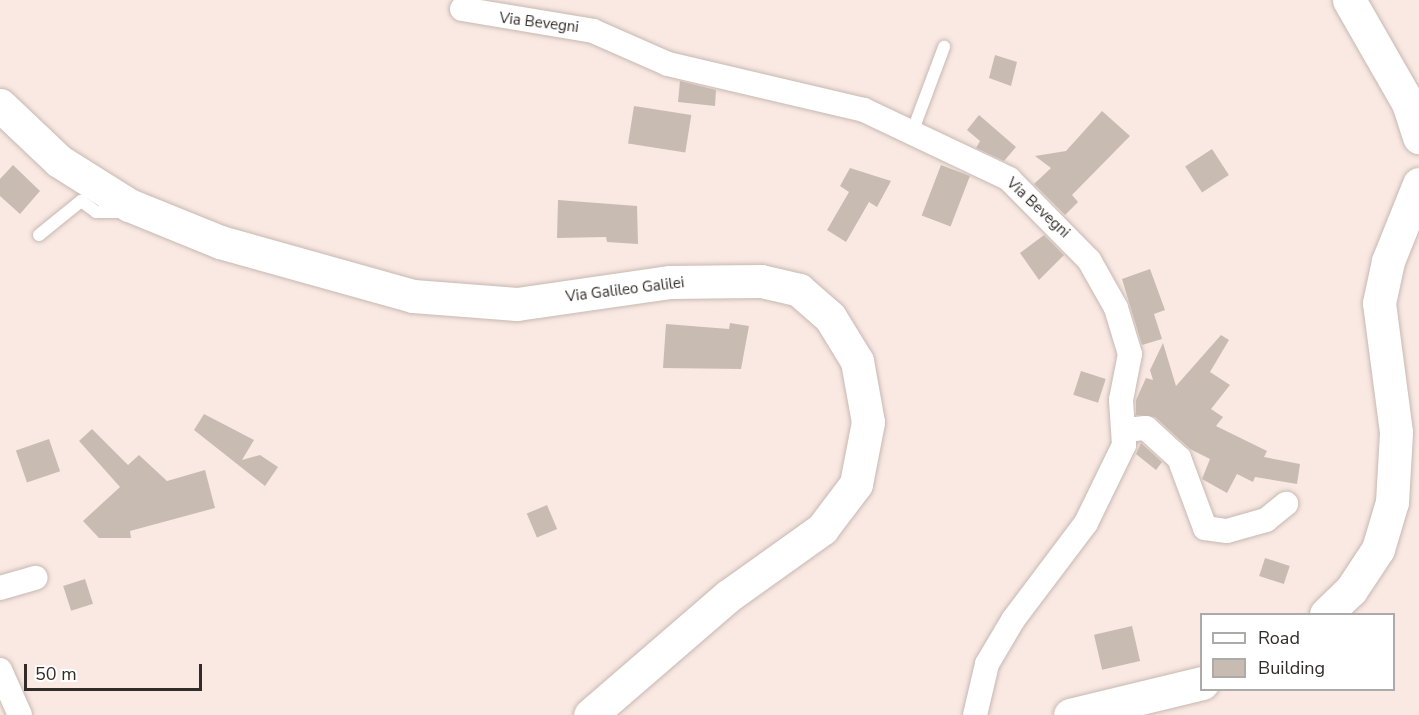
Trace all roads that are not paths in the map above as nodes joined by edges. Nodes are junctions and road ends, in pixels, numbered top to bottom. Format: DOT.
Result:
graph roads {
  1 [pos="1349,0"];
  2 [pos="462,9"];
  3 [pos="944,47"];
  4 [pos="0,105"];
  5 [pos="913,130"];
  6 [pos="1419,137"];
  7 [pos="1419,184"];
  8 [pos="149,213"];
  9 [pos="39,235"];
  10 [pos="1126,430"];
  11 [pos="1286,504"];
  12 [pos="36,578"];
  13 [pos="0,588"];
  14 [pos="1328,613"];
  15 [pos="0,670"];
  16 [pos="1200,683"];
  17 [pos="20,715"];
  18 [pos="590,715"];
  19 [pos="975,715"];
  20 [pos="1070,715"];
  1 -- 6 [label="main road"];
  2 -- 5 [label="street, Via Bevegni"];
  3 -- 5 [label="lane"];
  4 -- 8 [label="main road, Via Galileo Galilei"];
  5 -- 10 [label="street, Via Bevegni"];
  7 -- 14 [label="main road"];
  8 -- 9 [label="lane"];
  8 -- 18 [label="main road, Via Galileo Galilei"];
  10 -- 11 [label="street"];
  10 -- 19 [label="street, Via Bevegni"];
  12 -- 13 [label="street"];
  15 -- 17 [label="street"];
  16 -- 20 [label="main road"];
}
